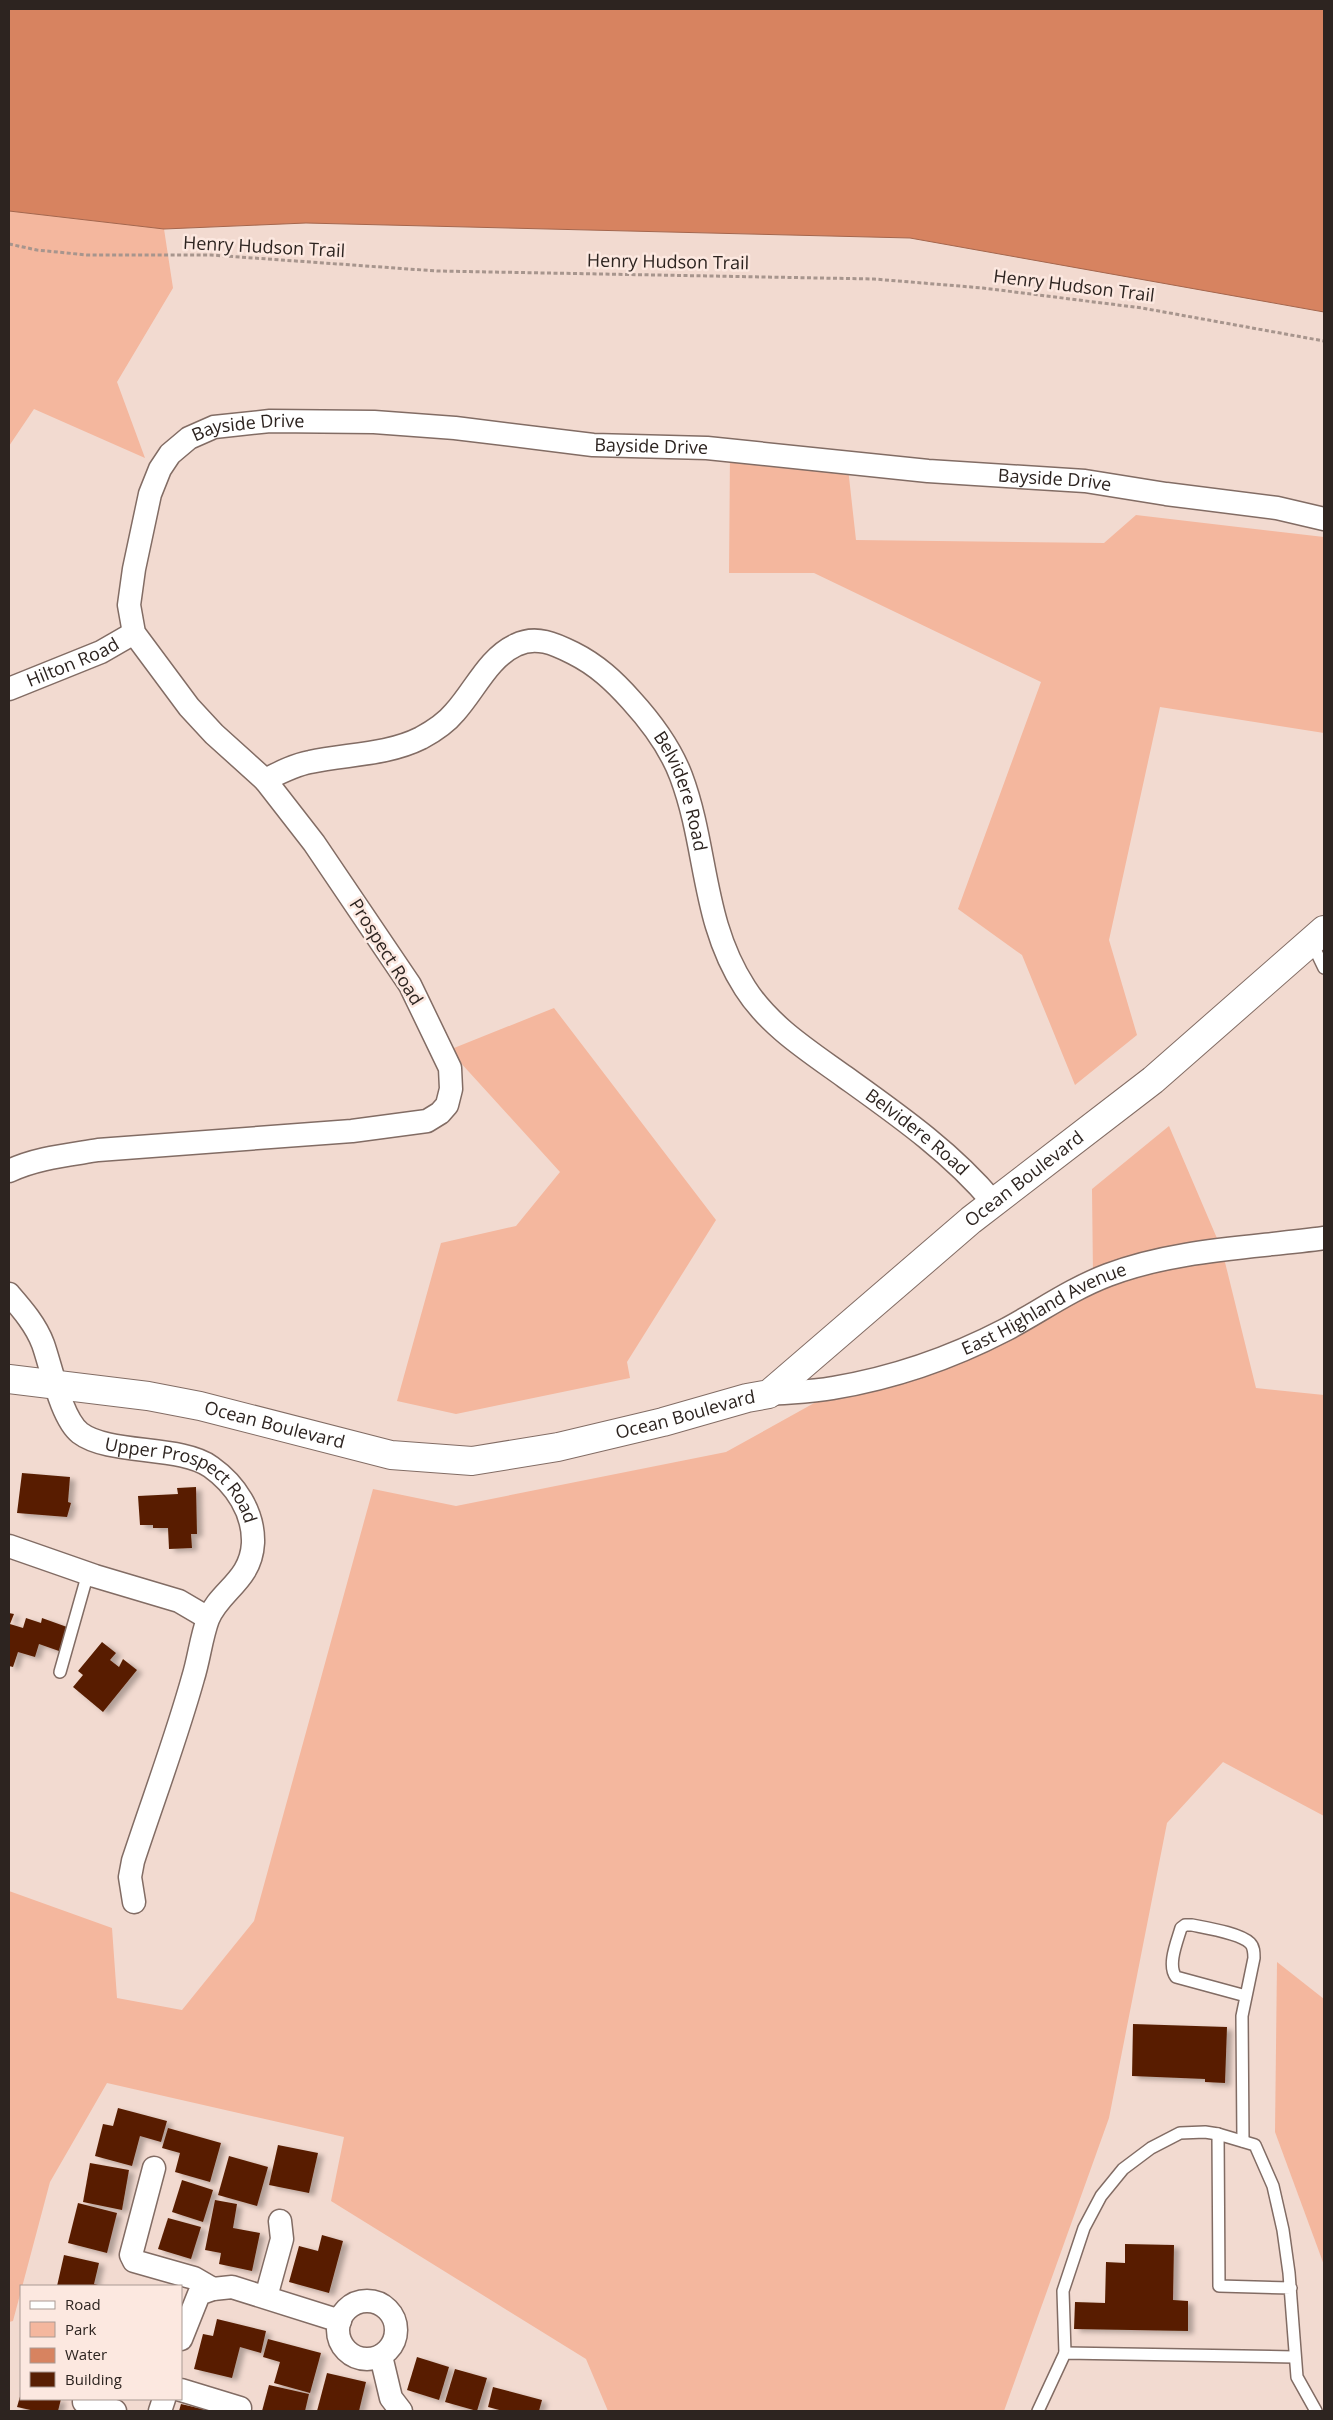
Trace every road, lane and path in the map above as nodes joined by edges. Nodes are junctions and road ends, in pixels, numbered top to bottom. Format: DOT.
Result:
graph roads {
  1 [pos="9,244"];
  2 [pos="1324,341"];
  3 [pos="1324,518"];
  4 [pos="134,633"];
  5 [pos="9,689"];
  6 [pos="265,780"];
  7 [pos="1318,935"];
  8 [pos="1324,968"];
  9 [pos="9,1171"];
  10 [pos="993,1202"];
  11 [pos="1324,1238"];
  12 [pos="9,1294"];
  13 [pos="9,1379"];
  14 [pos="56,1386"];
  15 [pos="769,1394"];
  16 [pos="9,1546"];
  17 [pos="88,1573"];
  18 [pos="208,1618"];
  19 [pos="60,1672"];
  20 [pos="134,1902"];
  21 [pos="1246,1996"];
  22 [pos="1218,2134"];
  23 [pos="1243,2141"];
  24 [pos="154,2168"];
  25 [pos="280,2221"];
  26 [pos="1290,2288"];
  27 [pos="212,2289"];
  28 [pos="266,2297"];
  29 [pos="340,2321"];
  30 [pos="182,2337"];
  31 [pos="1065,2353"];
  32 [pos="380,2356"];
  33 [pos="1294,2357"];
  34 [pos="182,2390"];
  35 [pos="84,2402"];
  36 [pos="240,2408"];
  37 [pos="116,2411"];
  38 [pos="401,2411"];
  39 [pos="1038,2411"];
  40 [pos="1316,2411"];
  1 -- 2 [label="path, Henry Hudson Trail"];
  3 -- 4 [label="street, Bayside Drive"];
  4 -- 5 [label="street, Hilton Road"];
  4 -- 6 [label="street, Prospect Road"];
  6 -- 9 [label="street, Prospect Road"];
  6 -- 10 [label="street, Belvidere Road"];
  7 -- 8 [label="lane"];
  7 -- 10 [label="street, Ocean Boulevard"];
  10 -- 15 [label="street, Ocean Boulevard"];
  11 -- 15 [label="street, East Highland Avenue"];
  12 -- 14 [label="street"];
  13 -- 14 [label="street, Ocean Boulevard"];
  14 -- 15 [label="street, Ocean Boulevard"];
  14 -- 18 [label="street, Upper Prospect Road"];
  16 -- 17 [label="street"];
  17 -- 18 [label="street"];
  17 -- 19 [label="lane"];
  18 -- 20 [label="street, Upper Prospect Road"];
  21 -- 21 [label="lane"];
  21 -- 23 [label="lane"];
  22 -- 23 [label="lane"];
  22 -- 26 [label="lane"];
  22 -- 31 [label="lane"];
  23 -- 26 [label="lane"];
  24 -- 27 [label="street"];
  25 -- 28 [label="street"];
  26 -- 33 [label="lane"];
  27 -- 28 [label="street"];
  27 -- 30 [label="street"];
  28 -- 29 [label="street"];
  29 -- 32 [label="street"];
  29 -- 32 [label="street"];
  31 -- 33 [label="lane"];
  31 -- 39 [label="lane"];
  32 -- 38 [label="street"];
  33 -- 40 [label="lane"];
  34 -- 36 [label="street"];
  35 -- 37 [label="street"];
}
